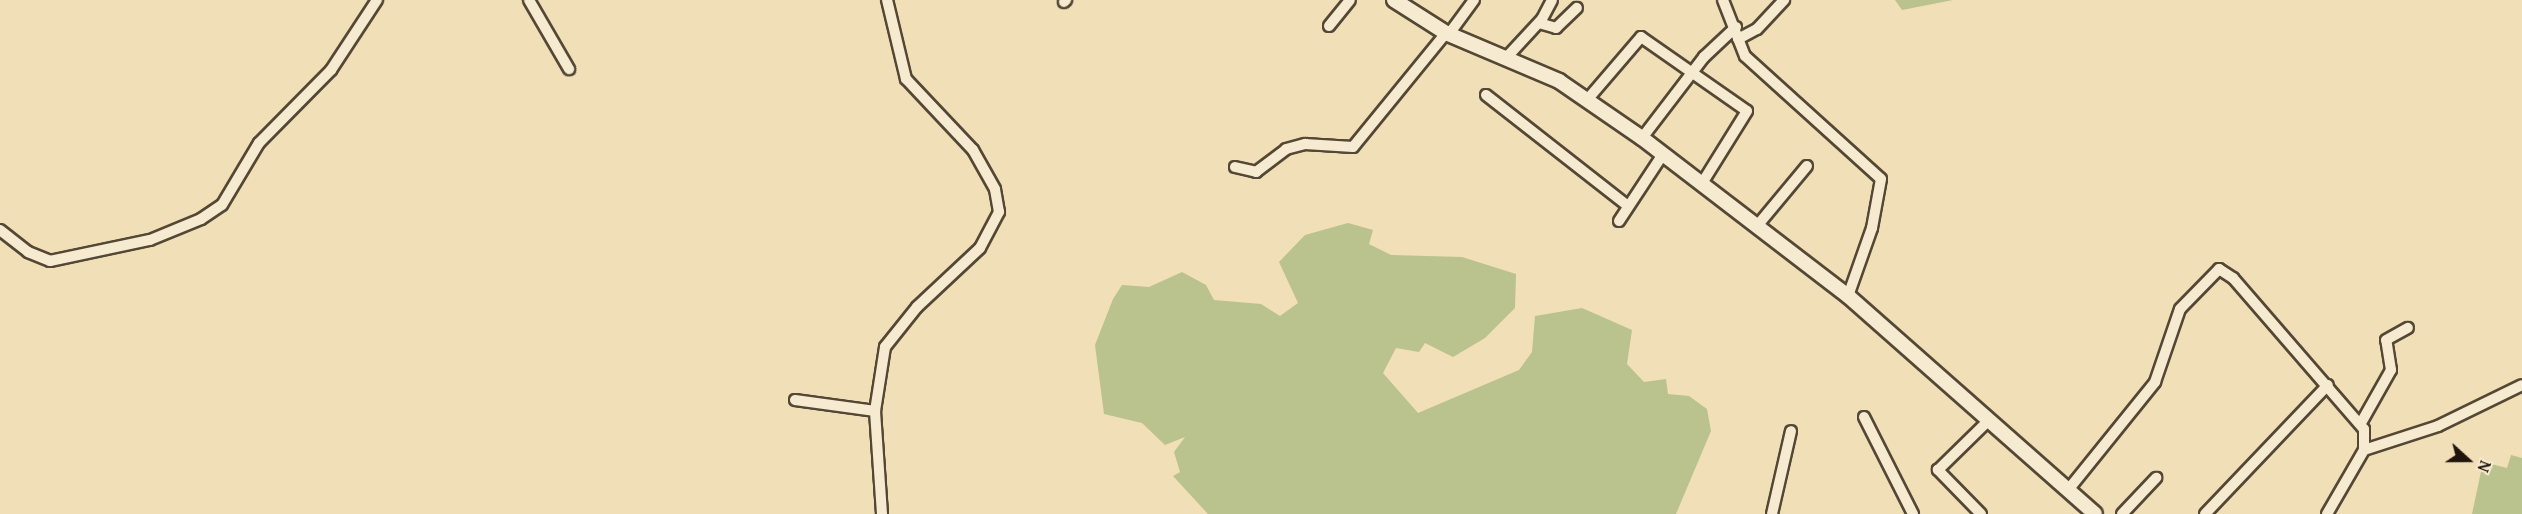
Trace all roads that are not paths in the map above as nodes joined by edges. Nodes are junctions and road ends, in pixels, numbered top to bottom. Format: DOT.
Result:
graph roads {
  1 [pos="377,0"];
  2 [pos="529,0"];
  3 [pos="887,0"];
  4 [pos="1350,0"];
  5 [pos="1394,0"];
  6 [pos="1474,0"];
  7 [pos="1552,0"];
  8 [pos="1723,0"];
  9 [pos="1784,0"];
  10 [pos="1577,8"];
  11 [pos="1539,23"];
  12 [pos="1329,26"];
  13 [pos="1736,27"];
  14 [pos="1448,34"];
  15 [pos="1738,39"];
  16 [pos="1506,58"];
  17 [pos="569,69"];
  18 [pos="1692,72"];
  19 [pos="1486,95"];
  20 [pos="1587,100"];
  21 [pos="1642,138"];
  22 [pos="1663,154"];
  23 [pos="1806,166"];
  24 [pos="1235,167"];
  25 [pos="1701,185"];
  26 [pos="1628,206"];
  27 [pos="1618,221"];
  28 [pos="1757,226"];
  29 [pos="0,230"];
  30 [pos="1848,296"];
  31 [pos="2408,328"];
  32 [pos="2328,385"];
  33 [pos="2522,385"];
  34 [pos="795,400"];
  35 [pos="876,411"];
  36 [pos="1864,417"];
  37 [pos="1987,422"];
  38 [pos="2361,423"];
  39 [pos="1791,431"];
  40 [pos="2364,450"];
  41 [pos="2156,478"];
  42 [pos="2068,490"];
  43 [pos="882,514"];
  44 [pos="1772,514"];
  45 [pos="1913,514"];
  46 [pos="1981,514"];
  47 [pos="2094,514"];
  48 [pos="2122,514"];
  49 [pos="2205,514"];
  50 [pos="2327,514"];
  1 -- 29 [label="street"];
  2 -- 17 [label="street"];
  3 -- 35 [label="street"];
  4 -- 12 [label="street"];
  5 -- 14 [label="street"];
  6 -- 14 [label="street"];
  7 -- 11 [label="street"];
  8 -- 13 [label="street"];
  9 -- 15 [label="street"];
  10 -- 11 [label="street"];
  11 -- 16 [label="street"];
  13 -- 15 [label="street"];
  13 -- 18 [label="street"];
  14 -- 16 [label="street"];
  14 -- 24 [label="street"];
  15 -- 30 [label="street"];
  16 -- 20 [label="street"];
  18 -- 20 [label="street"];
  18 -- 21 [label="street"];
  18 -- 25 [label="street"];
  19 -- 26 [label="street"];
  20 -- 21 [label="street"];
  21 -- 22 [label="street"];
  22 -- 25 [label="street"];
  22 -- 26 [label="street"];
  23 -- 28 [label="street"];
  25 -- 28 [label="street"];
  26 -- 27 [label="street"];
  28 -- 30 [label="street"];
  30 -- 37 [label="street"];
  31 -- 38 [label="street"];
  32 -- 38 [label="street"];
  32 -- 42 [label="street"];
  32 -- 49 [label="street"];
  33 -- 40 [label="street"];
  34 -- 35 [label="street"];
  35 -- 43 [label="street"];
  36 -- 45 [label="street"];
  37 -- 42 [label="street"];
  37 -- 46 [label="street"];
  38 -- 40 [label="street"];
  39 -- 44 [label="street"];
  40 -- 50 [label="street"];
  41 -- 48 [label="street"];
  42 -- 47 [label="street"];
}
